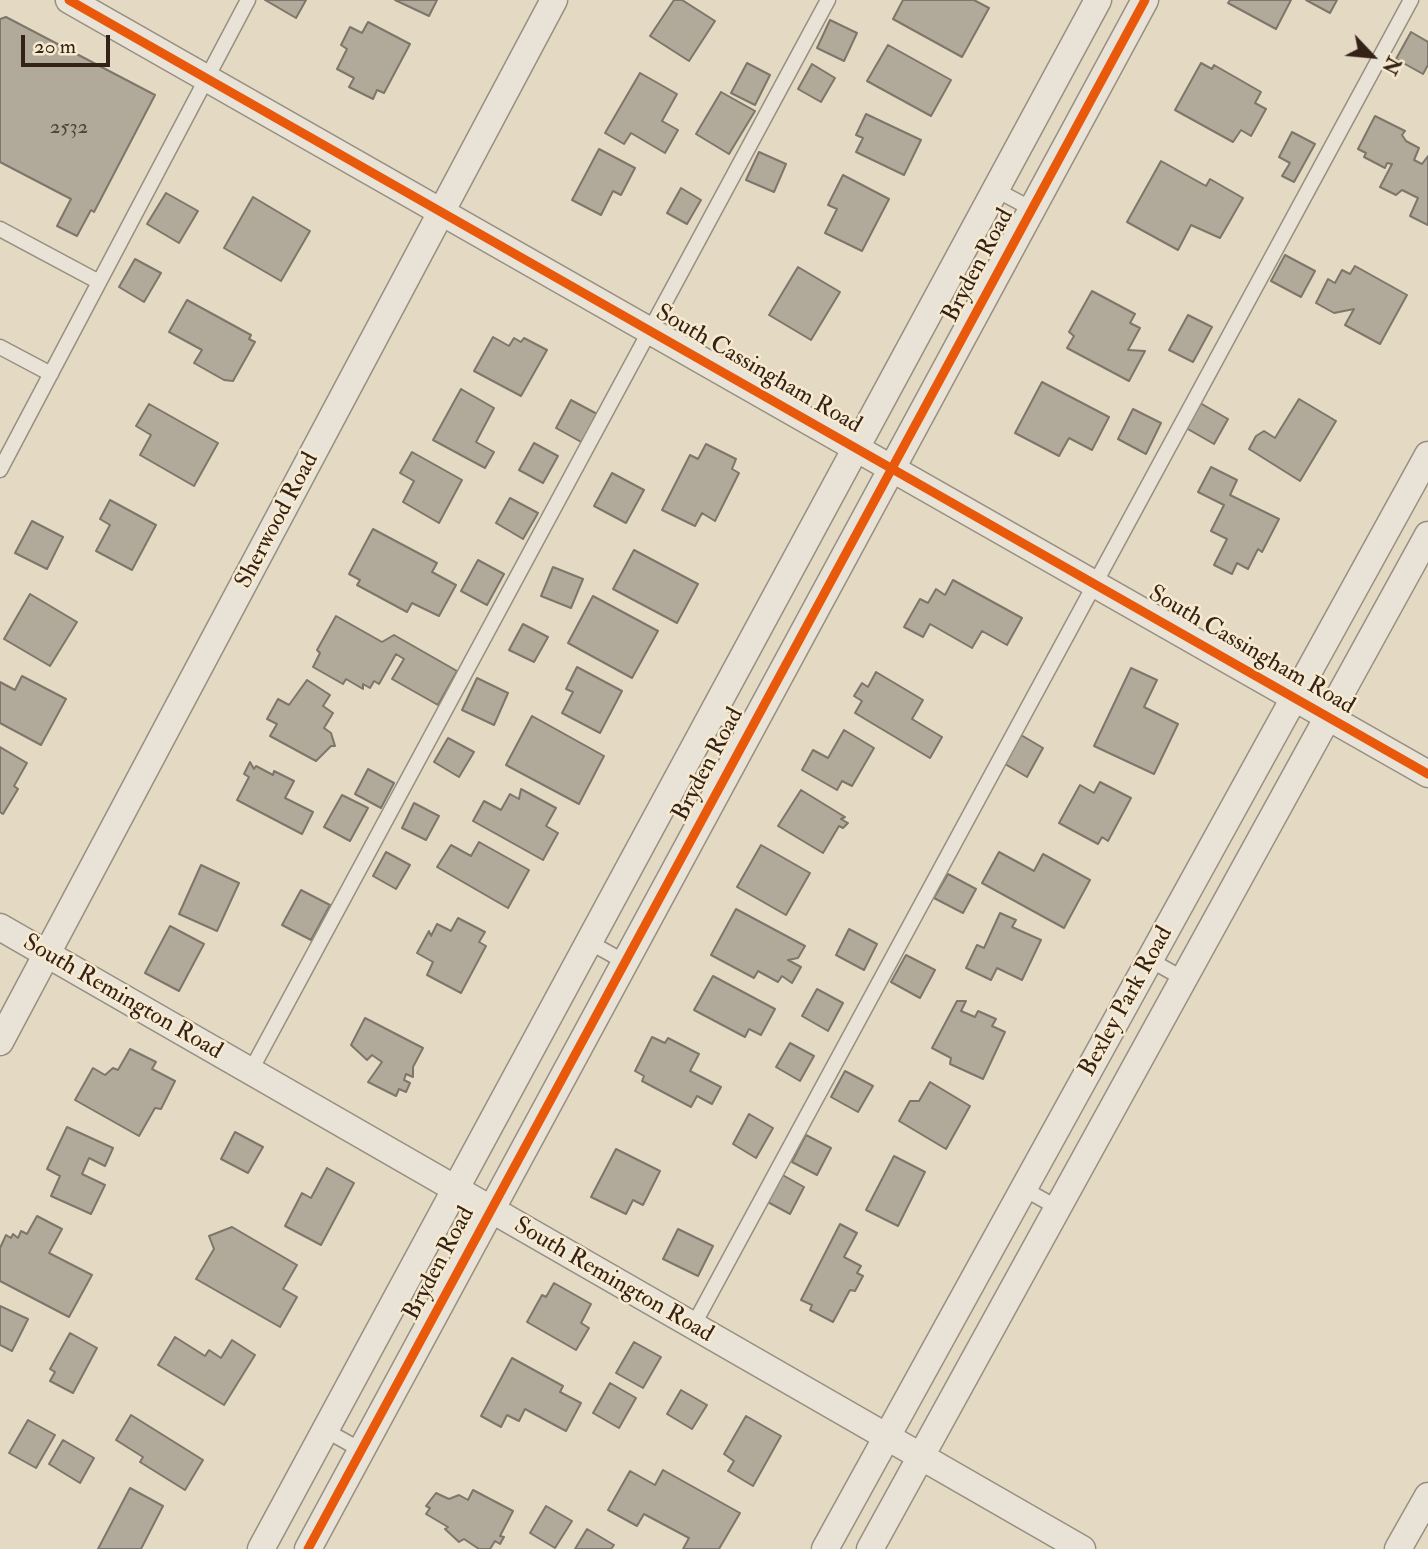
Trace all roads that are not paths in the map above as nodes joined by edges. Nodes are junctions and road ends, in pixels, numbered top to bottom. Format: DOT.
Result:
graph roads {
  1 [pos="69,0"];
  2 [pos="248,0"];
  3 [pos="554,0"];
  4 [pos="828,0"];
  5 [pos="1098,0"];
  6 [pos="1145,0"];
  7 [pos="1411,0"];
  8 [pos="206,77"];
  9 [pos="996,190"];
  10 [pos="1032,209"];
  11 [pos="442,212"];
  12 [pos="0,229"];
  13 [pos="99,282"];
  14 [pos="650,331"];
  15 [pos="0,347"];
  16 [pos="51,374"];
  17 [pos="856,448"];
  18 [pos="1428,455"];
  19 [pos="891,468"];
  20 [pos="0,470"];
  21 [pos="1428,535"];
  22 [pos="1096,585"];
  23 [pos="1294,698"];
  24 [pos="713,713"];
  25 [pos="1328,717"];
  26 [pos="749,732"];
  27 [pos="1428,774"];
  28 [pos="0,928"];
  29 [pos="589,942"];
  30 [pos="47,955"];
  31 [pos="1150,960"];
  32 [pos="625,962"];
  33 [pos="1184,979"];
  34 [pos="0,1042"];
  35 [pos="250,1072"];
  36 [pos="1024,1189"];
  37 [pos="455,1190"];
  38 [pos="1058,1208"];
  39 [pos="491,1210"];
  40 [pos="693,1326"];
  41 [pos="325,1430"];
  42 [pos="886,1438"];
  43 [pos="361,1450"];
  44 [pos="920,1457"];
  45 [pos="1428,1496"];
  46 [pos="261,1549"];
  47 [pos="307,1549"];
  48 [pos="825,1549"];
  49 [pos="870,1549"];
  50 [pos="1082,1549"];
  51 [pos="1398,1549"];
  1 -- 8 [label="street, South Cassingham Road"];
  2 -- 8 [label="lane"];
  3 -- 11 [label="street, Sherwood Road"];
  4 -- 14 [label="lane"];
  5 -- 9 [label="street, Bryden Road"];
  6 -- 10 [label="street, Bryden Road"];
  7 -- 22 [label="lane"];
  8 -- 11 [label="street, South Cassingham Road"];
  8 -- 13 [label="lane"];
  9 -- 10 [label="lane"];
  9 -- 17 [label="street, Bryden Road"];
  10 -- 19 [label="street, Bryden Road"];
  11 -- 14 [label="street, South Cassingham Road"];
  11 -- 30 [label="street, Sherwood Road"];
  12 -- 13 [label="lane"];
  13 -- 16 [label="lane"];
  14 -- 17 [label="street, South Cassingham Road"];
  14 -- 35 [label="lane"];
  15 -- 16 [label="lane"];
  16 -- 20 [label="lane"];
  17 -- 19 [label="street, South Cassingham Road"];
  17 -- 24 [label="street, Bryden Road"];
  18 -- 23 [label="street, Bexley Park Road"];
  19 -- 22 [label="street, South Cassingham Road"];
  19 -- 26 [label="street, Bryden Road"];
  21 -- 25 [label="street, Bexley Park Road"];
  22 -- 23 [label="street, South Cassingham Road"];
  22 -- 40 [label="lane"];
  23 -- 25 [label="street, South Cassingham Road"];
  23 -- 31 [label="street, Bexley Park Road"];
  24 -- 26 [label="lane"];
  24 -- 29 [label="street, Bryden Road"];
  25 -- 27 [label="street, South Cassingham Road"];
  25 -- 33 [label="street, Bexley Park Road"];
  26 -- 32 [label="street, Bryden Road"];
  28 -- 30 [label="street, South Remington Road"];
  29 -- 32 [label="lane"];
  29 -- 37 [label="street, Bryden Road"];
  30 -- 34 [label="street, Sherwood Road"];
  30 -- 35 [label="street, South Remington Road"];
  31 -- 33 [label="lane"];
  31 -- 36 [label="street, Bexley Park Road"];
  32 -- 39 [label="street, Bryden Road"];
  33 -- 38 [label="street, Bexley Park Road"];
  35 -- 37 [label="street, South Remington Road"];
  36 -- 38 [label="lane"];
  36 -- 42 [label="street, Bexley Park Road"];
  37 -- 39 [label="street, South Remington Road"];
  37 -- 41 [label="street, Bryden Road"];
  38 -- 44 [label="street, Bexley Park Road"];
  39 -- 40 [label="street, South Remington Road"];
  39 -- 43 [label="street, Bryden Road"];
  40 -- 42 [label="street, South Remington Road"];
  41 -- 43 [label="lane"];
  41 -- 46 [label="street, Bryden Road"];
  42 -- 44 [label="street, South Remington Road"];
  42 -- 48 [label="street, Bexley Park Road"];
  43 -- 47 [label="street, Bryden Road"];
  44 -- 49 [label="street, Bexley Park Road"];
  44 -- 50 [label="street, South Remington Road"];
  45 -- 51 [label="street"];
}
